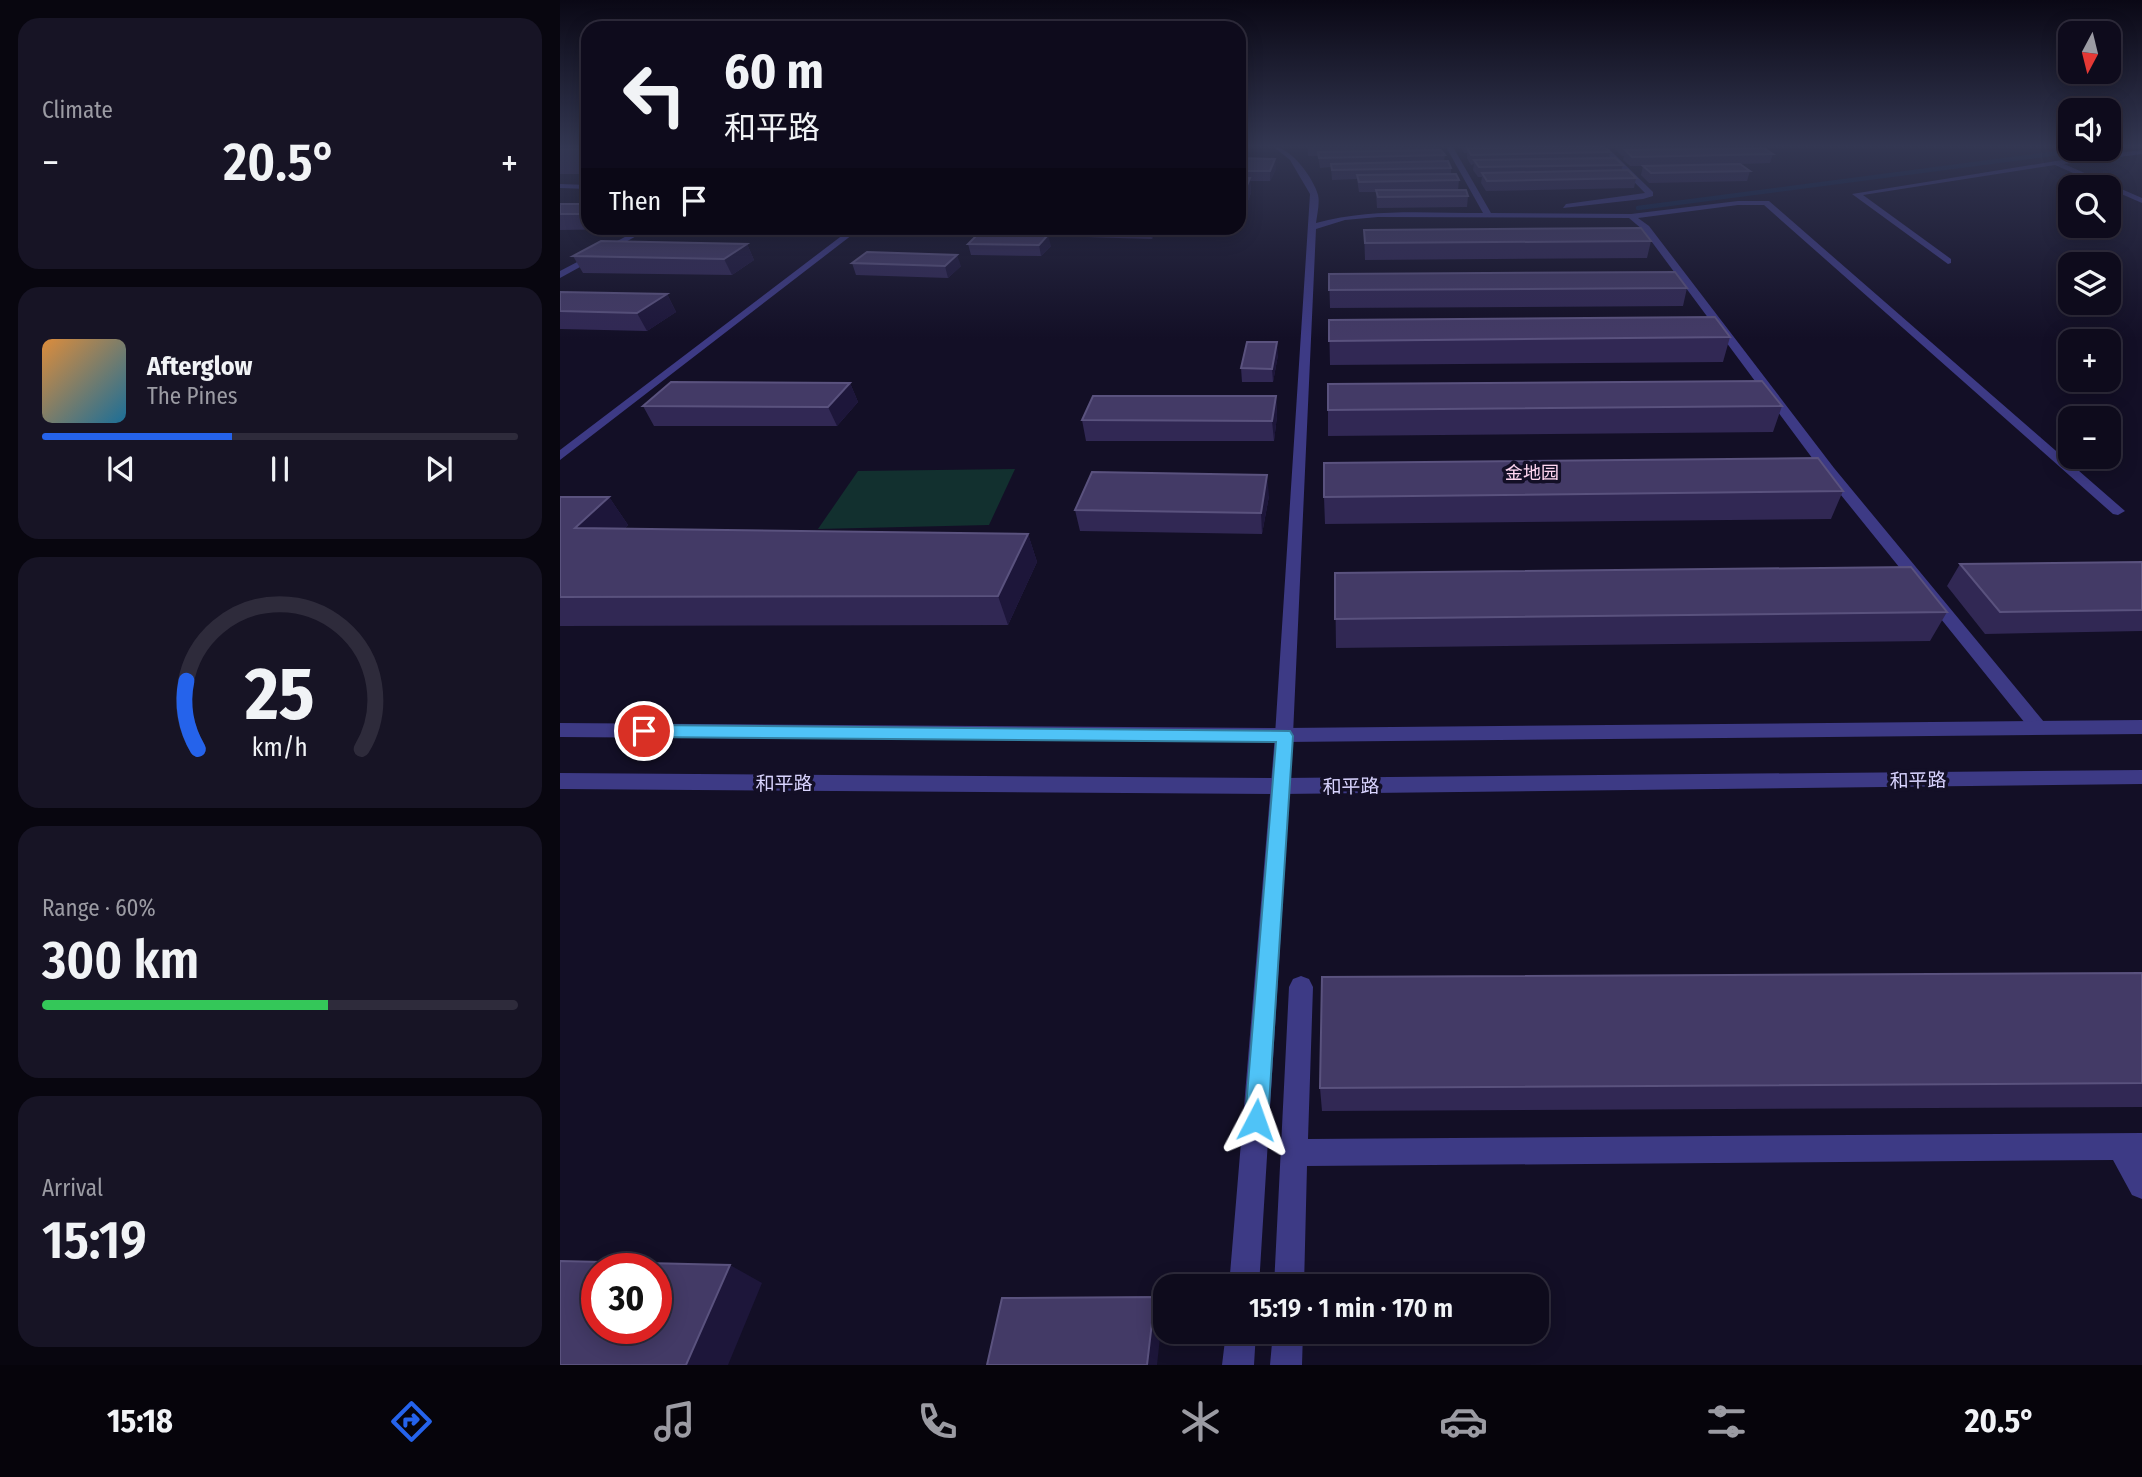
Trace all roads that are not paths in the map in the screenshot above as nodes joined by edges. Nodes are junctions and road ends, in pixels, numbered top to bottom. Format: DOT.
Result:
graph roads {
  1 [pos="1313,211"];
  2 [pos="1486,211"];
  3 [pos="1529,211"];
  4 [pos="1675,211"];
  5 [pos="1775,211"];
  6 [pos="1879,211"];
  7 [pos="1488,215"];
  8 [pos="1514,216"];
  9 [pos="1631,216"];
  10 [pos="1313,227"];
  11 [pos="635,235"];
  12 [pos="848,235"];
  13 [pos="1948,261"];
  14 [pos="560,275"];
  15 [pos="560,456"];
  16 [pos="2118,511"];
  17 [pos="2142,727"];
  18 [pos="2040,728"];
  19 [pos="560,730"];
  20 [pos="1284,736"];
  21 [pos="2142,777"];
  22 [pos="560,781"];
  23 [pos="1281,786"];
  24 [pos="1301,987"];
  25 [pos="2131,1146"];
  26 [pos="1294,1153"];
  27 [pos="2142,1185"];
  28 [pos="1245,1274"];
  29 [pos="1289,1274"];
  30 [pos="1240,1344"];
  31 [pos="1287,1344"];
  32 [pos="1238,1365"];
  33 [pos="1286,1365"];
  1 -- 10 [label="street"];
  2 -- 7 [label="street"];
  3 -- 8 [label="street"];
  4 -- 9 [label="street"];
  5 -- 16 [label="street"];
  6 -- 13 [label="street"];
  7 -- 8 [label="street"];
  7 -- 10 [label="street"];
  8 -- 9 [label="street"];
  9 -- 18 [label="street"];
  10 -- 20 [label="street"];
  11 -- 14 [label="street"];
  12 -- 15 [label="street"];
  17 -- 18 [label="street"];
  18 -- 20 [label="street"];
  19 -- 20 [label="street"];
  20 -- 23 [label="street"];
  21 -- 23 [label="street, 和平路"];
  22 -- 23 [label="street, 和平路"];
  23 -- 28 [label="street"];
  24 -- 26 [label="street"];
  25 -- 26 [label="street"];
  25 -- 27 [label="street"];
  26 -- 29 [label="street"];
  30 -- 32 [label="street"];
  31 -- 33 [label="street"];
}
